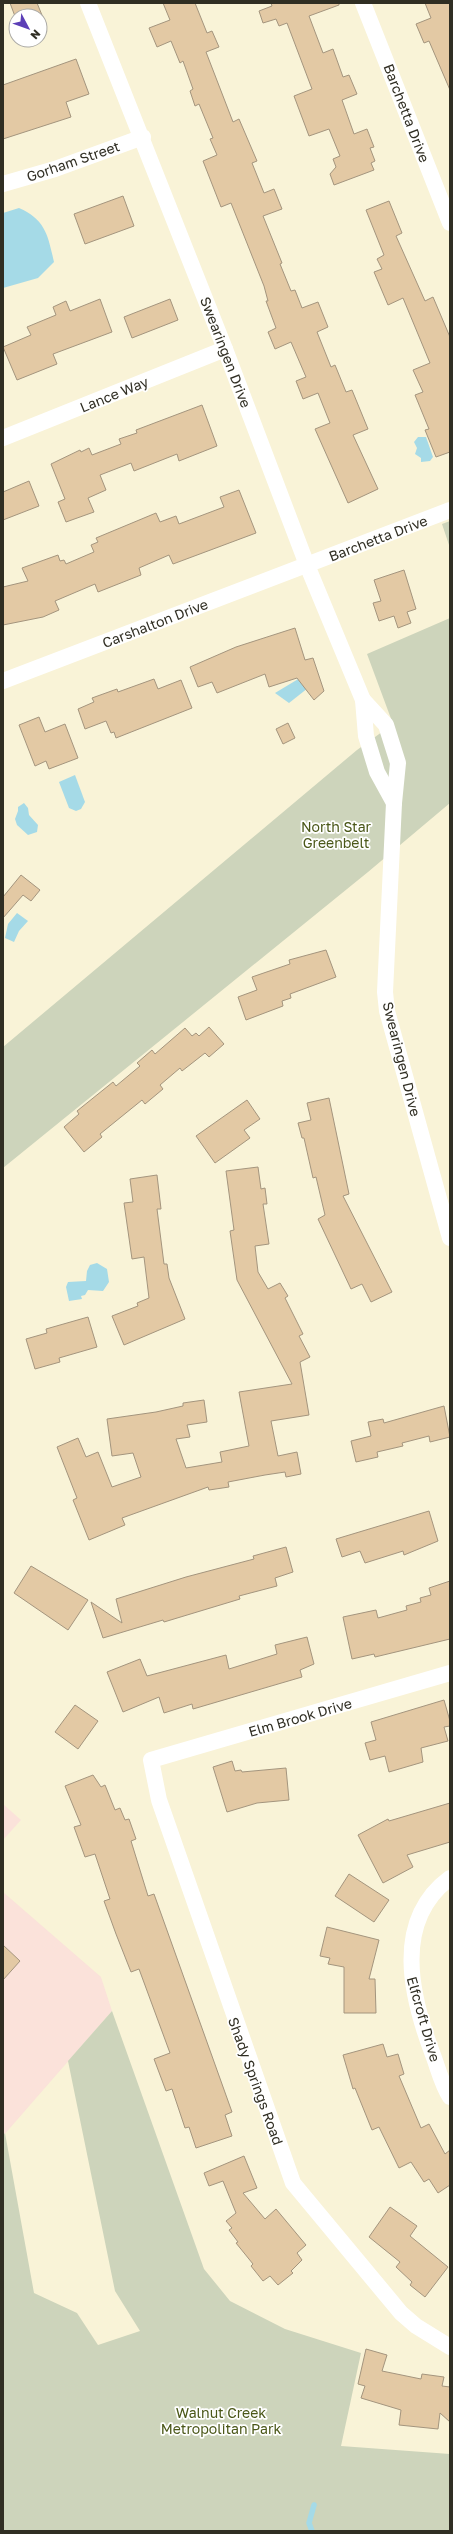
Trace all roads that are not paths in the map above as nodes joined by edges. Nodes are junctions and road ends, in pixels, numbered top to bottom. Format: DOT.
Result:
graph roads {
  1 [pos="88,3"];
  2 [pos="363,3"];
  3 [pos="143,137"];
  4 [pos="3,184"];
  5 [pos="450,223"];
  6 [pos="225,349"];
  7 [pos="3,438"];
  8 [pos="450,510"];
  9 [pos="307,565"];
  10 [pos="3,681"];
  11 [pos="363,700"];
  12 [pos="394,804"];
  13 [pos="450,1238"];
  14 [pos="450,1673"];
  15 [pos="151,1760"];
  16 [pos="450,1878"];
  17 [pos="450,2097"];
  18 [pos="450,2347"];
  1 -- 3 [label="street, Swearingen Drive"];
  2 -- 5 [label="street, Barchetta Drive"];
  3 -- 4 [label="street, Gorham Street"];
  3 -- 6 [label="street, Swearingen Drive"];
  6 -- 7 [label="street, Lance Way"];
  6 -- 9 [label="street, Swearingen Drive"];
  8 -- 9 [label="street, Barchetta Drive"];
  9 -- 10 [label="street, Carshalton Drive"];
  9 -- 11 [label="street, Swearingen Drive"];
  11 -- 12 [label="street, Swearingen Drive"];
  11 -- 12 [label="street, Swearingen Drive"];
  12 -- 13 [label="street, Swearingen Drive"];
  14 -- 15 [label="street, Elm Brook Drive"];
  15 -- 18 [label="street, Shady Springs Road"];
  16 -- 17 [label="street, Elfcroft Drive"];
}
